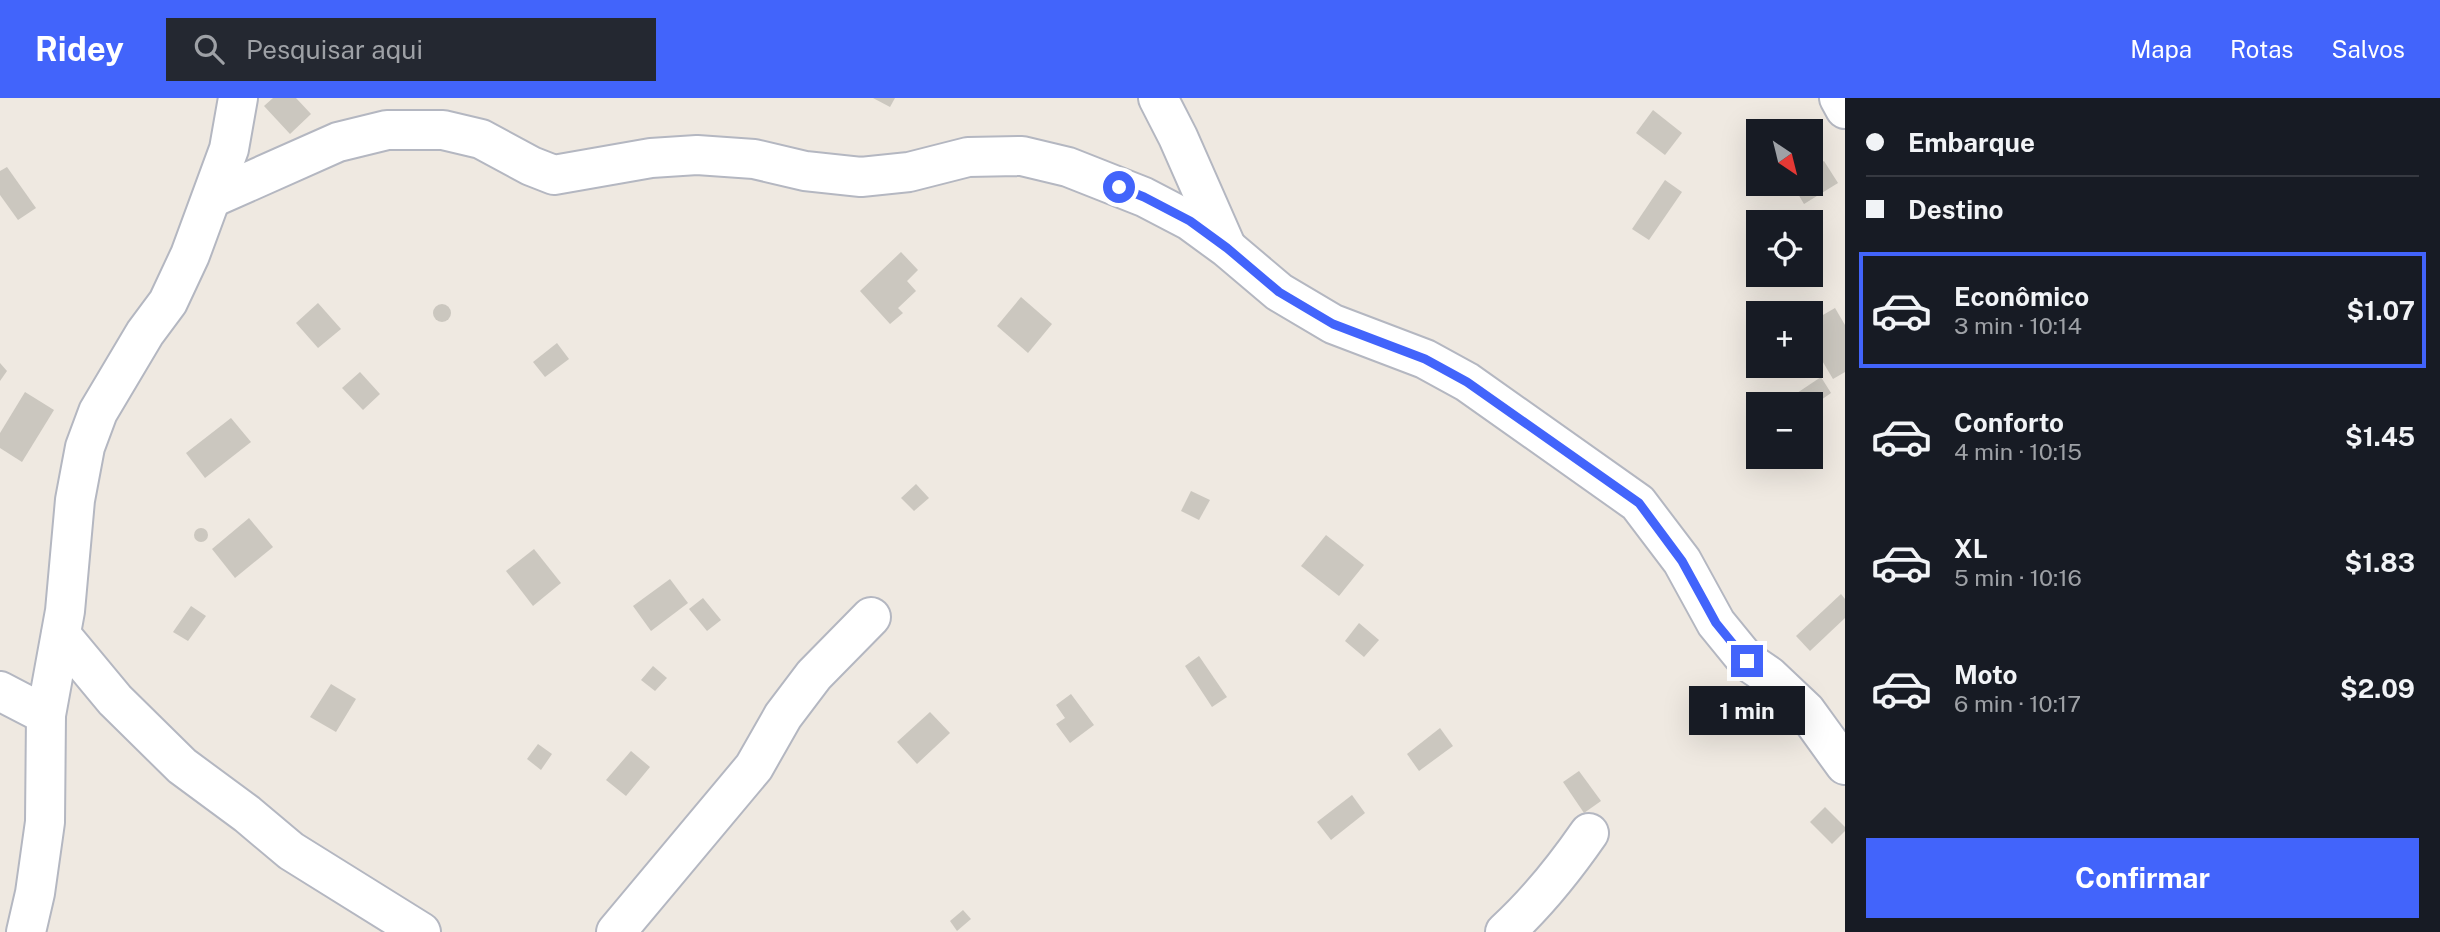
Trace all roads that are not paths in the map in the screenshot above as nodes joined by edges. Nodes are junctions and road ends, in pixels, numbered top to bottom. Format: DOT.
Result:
graph roads {
  1 [pos="238,98"];
  2 [pos="1158,98"];
  3 [pos="1839,98"];
  4 [pos="1845,109"];
  5 [pos="212,198"];
  6 [pos="1227,248"];
  7 [pos="871,617"];
  8 [pos="61,635"];
  9 [pos="0,691"];
  10 [pos="46,715"];
  11 [pos="1845,765"];
  12 [pos="1589,832"];
  13 [pos="26,932"];
  14 [pos="421,932"];
  15 [pos="616,932"];
  16 [pos="1505,932"];
  1 -- 5 [label="street"];
  2 -- 6 [label="street"];
  3 -- 4 [label="street"];
  5 -- 6 [label="street"];
  5 -- 8 [label="street"];
  6 -- 11 [label="street"];
  7 -- 15 [label="street"];
  8 -- 10 [label="street"];
  8 -- 14 [label="street"];
  9 -- 10 [label="street"];
  10 -- 13 [label="street"];
  12 -- 16 [label="street"];
}
